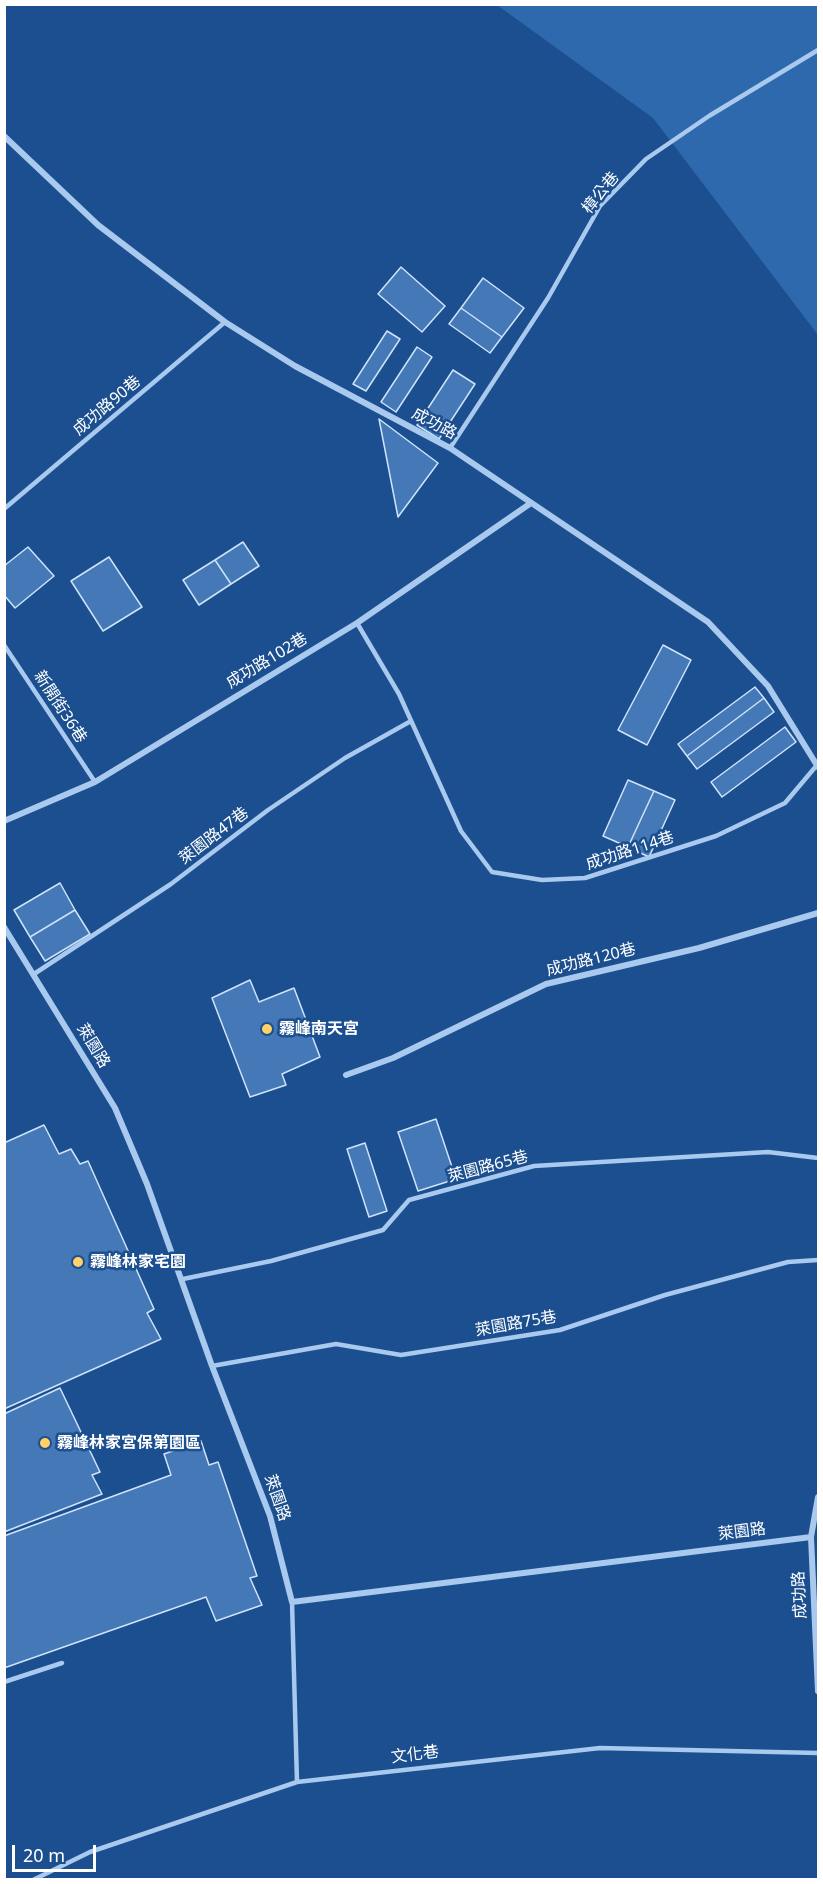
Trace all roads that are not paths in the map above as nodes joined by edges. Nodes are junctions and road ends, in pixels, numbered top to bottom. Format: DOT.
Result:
graph roads {
  1 [pos="819,50"];
  2 [pos="4,136"];
  3 [pos="225,322"];
  4 [pos="450,448"];
  5 [pos="531,503"];
  6 [pos="4,509"];
  7 [pos="357,623"];
  8 [pos="4,645"];
  9 [pos="411,721"];
  10 [pos="818,765"];
  11 [pos="95,782"];
  12 [pos="4,821"];
  13 [pos="819,913"];
  14 [pos="4,927"];
  15 [pos="34,974"];
  16 [pos="346,1075"];
  17 [pos="819,1158"];
  18 [pos="819,1260"];
  19 [pos="183,1279"];
  20 [pos="212,1366"];
  21 [pos="819,1497"];
  22 [pos="819,1536"];
  23 [pos="811,1537"];
  24 [pos="292,1602"];
  25 [pos="62,1664"];
  26 [pos="4,1682"];
  27 [pos="819,1691"];
  28 [pos="819,1753"];
  29 [pos="297,1782"];
  30 [pos="33,1880"];
  1 -- 4 [label="lane, 樟公巷"];
  2 -- 3 [label="street, 成功路"];
  3 -- 4 [label="street, 成功路"];
  3 -- 6 [label="lane, 成功路90巷"];
  4 -- 5 [label="street, 成功路"];
  5 -- 7 [label="street, 成功路102巷"];
  5 -- 10 [label="street, 成功路"];
  7 -- 9 [label="lane, 成功路114巷"];
  7 -- 11 [label="street, 成功路102巷"];
  8 -- 11 [label="lane, 新開街36巷"];
  9 -- 10 [label="lane, 成功路114巷"];
  9 -- 15 [label="lane, 萊園路47巷"];
  11 -- 12 [label="street, 成功路102巷"];
  13 -- 16 [label="street, 成功路120巷"];
  14 -- 15 [label="street, 萊園路"];
  15 -- 19 [label="street, 萊園路"];
  17 -- 19 [label="lane, 萊園路65巷"];
  18 -- 20 [label="lane, 萊園路75巷"];
  19 -- 20 [label="street, 萊園路"];
  20 -- 24 [label="street, 萊園路"];
  21 -- 23 [label="street, 成功路"];
  22 -- 23 [label="lane, 萊園路"];
  23 -- 24 [label="street, 萊園路"];
  23 -- 27 [label="street, 成功路"];
  24 -- 29 [label="lane"];
  25 -- 26 [label="lane"];
  28 -- 29 [label="lane, 文化巷"];
  29 -- 30 [label="lane, 文化巷"];
}
